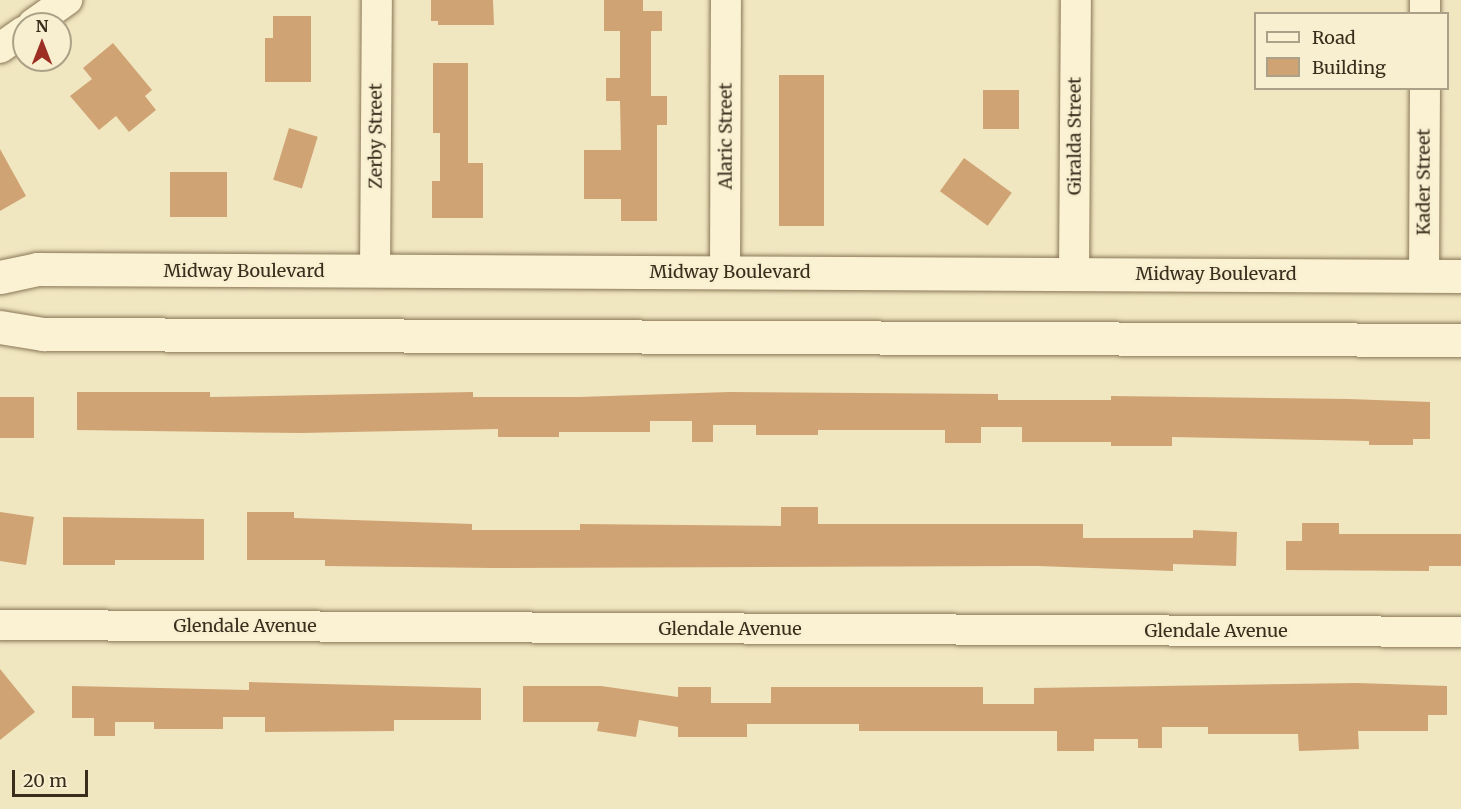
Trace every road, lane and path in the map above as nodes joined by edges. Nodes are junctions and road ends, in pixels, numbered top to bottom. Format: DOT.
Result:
graph roads {
  1 [pos="67,0"];
  2 [pos="377,0"];
  3 [pos="726,0"];
  4 [pos="1076,0"];
  5 [pos="50,12"];
  6 [pos="1425,90"];
  7 [pos="375,272"];
  8 [pos="725,272"];
  9 [pos="1074,273"];
  10 [pos="1424,276"];
  11 [pos="1461,276"];
  12 [pos="0,277"];
  13 [pos="0,327"];
  14 [pos="1461,340"];
  15 [pos="0,625"];
  16 [pos="1461,632"];
  1 -- 5 [label="street"];
  2 -- 7 [label="street, Zerby Street"];
  3 -- 8 [label="street, Alaric Street"];
  4 -- 9 [label="street, Giralda Street"];
  6 -- 10 [label="street, Kader Street"];
  7 -- 8 [label="street, Midway Boulevard"];
  7 -- 12 [label="street, Midway Boulevard"];
  8 -- 9 [label="street, Midway Boulevard"];
  9 -- 10 [label="street, Midway Boulevard"];
  10 -- 11 [label="street, Midway Boulevard"];
  13 -- 14 [label="street"];
  15 -- 16 [label="street, Glendale Avenue"];
}
